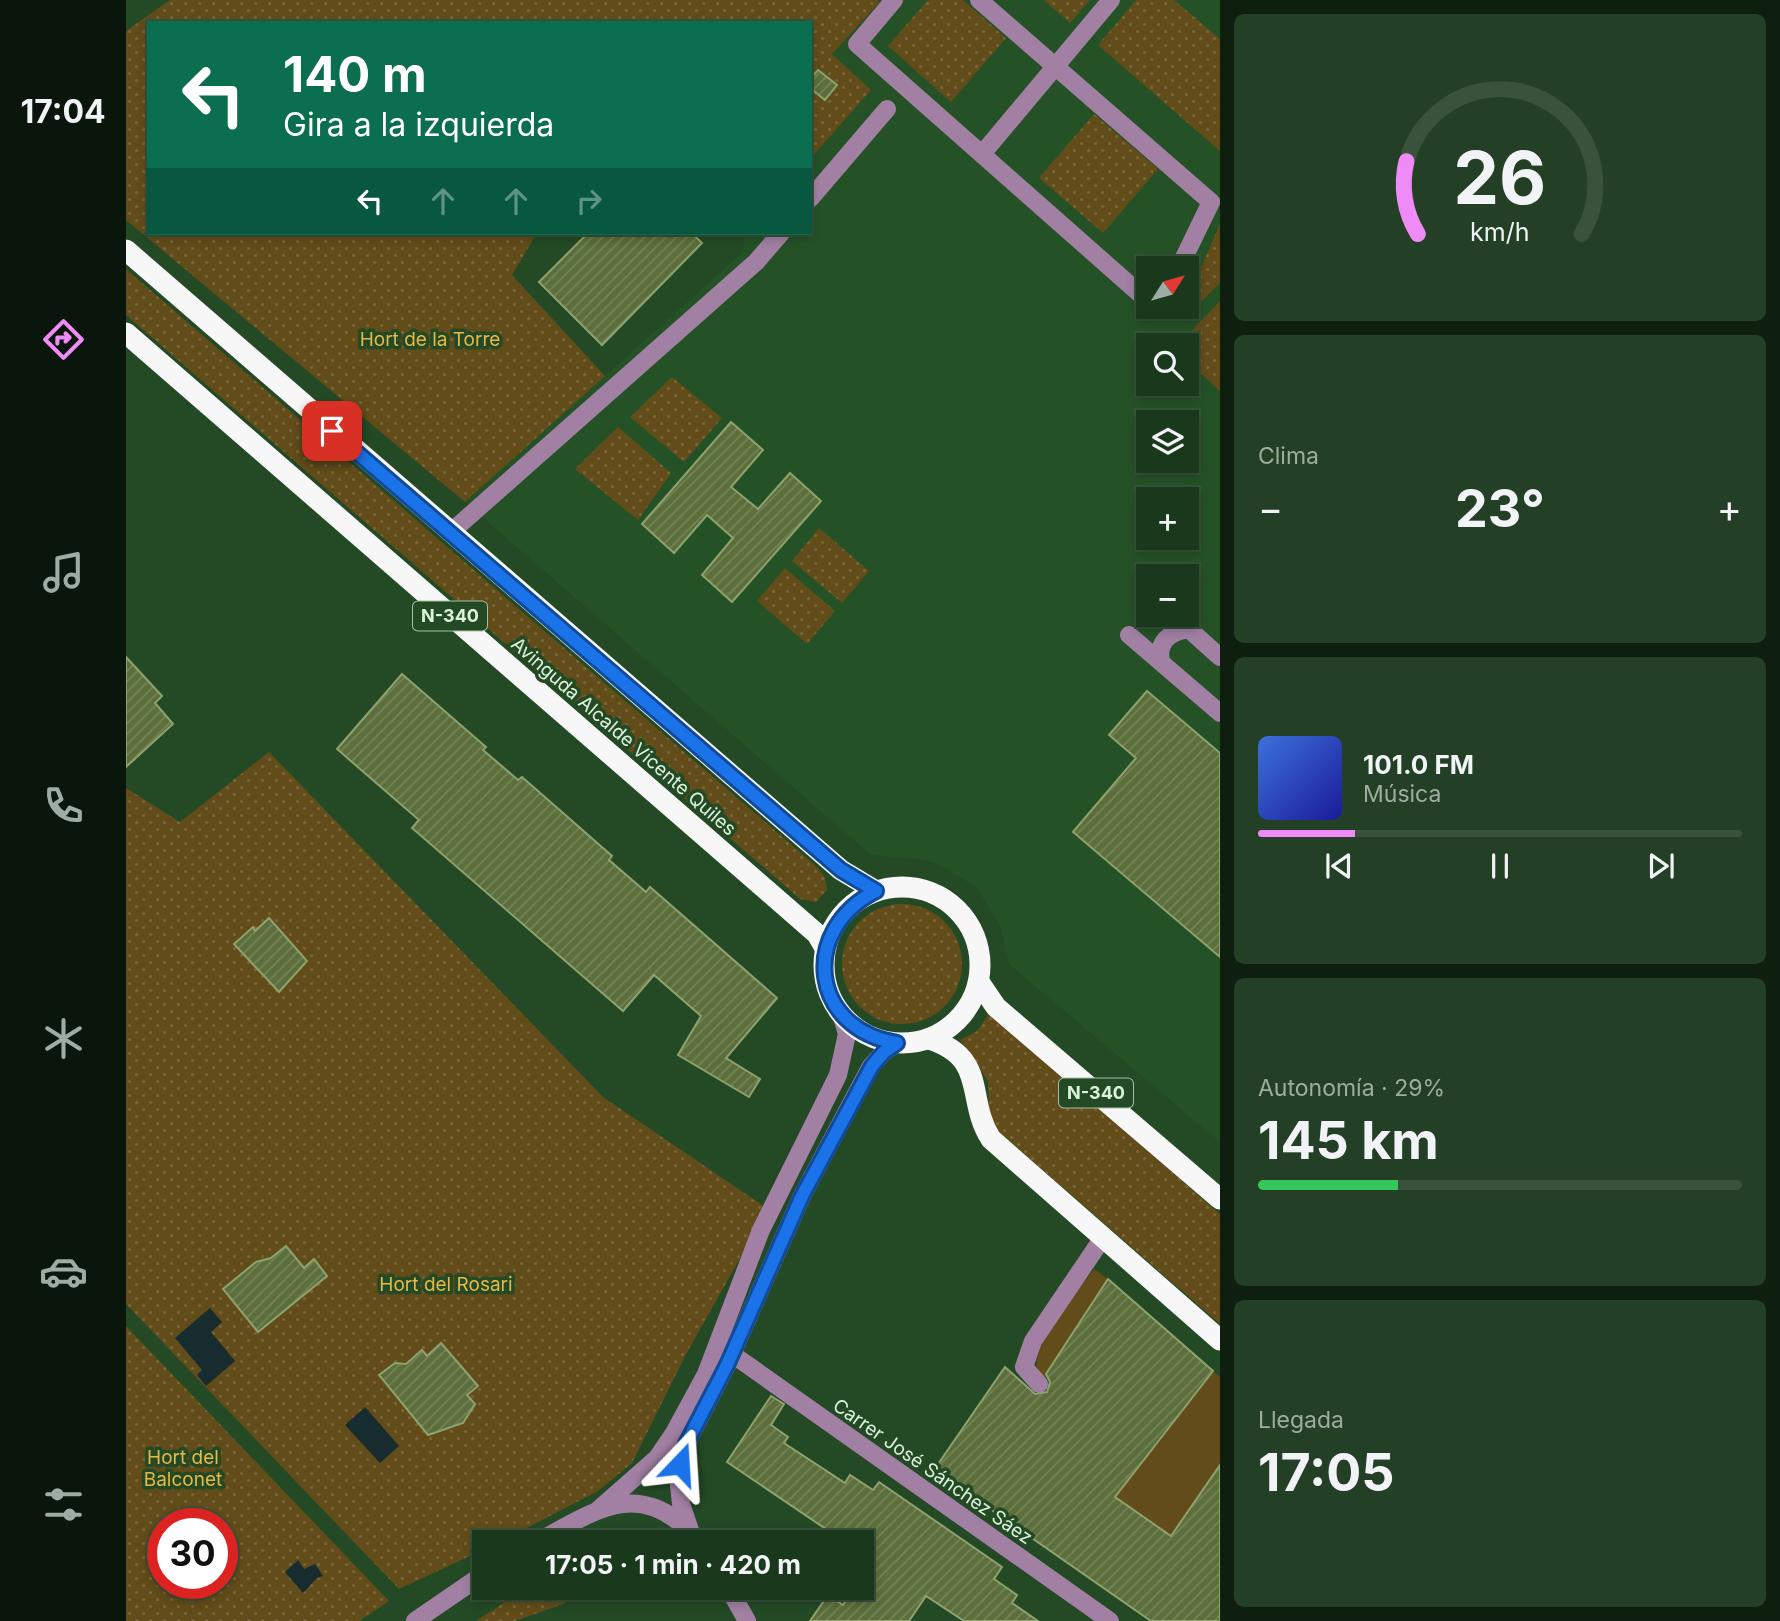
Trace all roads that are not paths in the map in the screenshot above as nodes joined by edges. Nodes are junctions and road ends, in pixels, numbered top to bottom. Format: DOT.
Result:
graph roads {
  1 [pos="894,0"];
  2 [pos="979,0"];
  3 [pos="1111,0"];
  4 [pos="1055,66"];
  5 [pos="887,108"];
  6 [pos="982,154"];
  7 [pos="1220,185"];
  8 [pos="812,197"];
  9 [pos="1211,202"];
  10 [pos="779,235"];
  11 [pos="126,250"];
  12 [pos="1185,256"];
  13 [pos="1136,291"];
  14 [pos="126,333"];
  15 [pos="450,533"];
  16 [pos="1186,627"];
  17 [pos="1188,629"];
  18 [pos="1129,635"];
  19 [pos="1220,657"];
  20 [pos="1161,662"];
  21 [pos="1220,713"];
  22 [pos="876,891"];
  23 [pos="825,948"];
  24 [pos="979,982"];
  25 [pos="841,1014"];
  26 [pos="929,1039"];
  27 [pos="897,1043"];
  28 [pos="1220,1199"];
  29 [pos="1102,1239"];
  30 [pos="1220,1340"];
  31 [pos="732,1354"];
  32 [pos="1039,1384"];
  33 [pos="598,1509"];
  34 [pos="559,1530"];
  35 [pos="687,1530"];
  36 [pos="691,1530"];
  37 [pos="472,1582"];
  38 [pos="736,1600"];
  39 [pos="415,1621"];
  40 [pos="747,1621"];
  41 [pos="1110,1621"];
  1 -- 6 [label="street"];
  2 -- 4 [label="street"];
  3 -- 4 [label="street"];
  4 -- 6 [label="street"];
  4 -- 9 [label="street"];
  5 -- 8 [label="street"];
  6 -- 13 [label="street"];
  7 -- 9 [label="street"];
  9 -- 12 [label="street"];
  10 -- 15 [label="street"];
  11 -- 15 [label="highway, N-340"];
  14 -- 23 [label="highway, Avinguda Alcalde Vicente Quiles / N-340"];
  15 -- 22 [label="highway, Avinguda Alcalde Vicente Quiles / N-340"];
  16 -- 17 [label="street"];
  17 -- 19 [label="street"];
  17 -- 20 [label="street"];
  18 -- 20 [label="street"];
  20 -- 21 [label="street"];
  22 -- 23 [label="highway"];
  22 -- 24 [label="highway"];
  23 -- 25 [label="highway"];
  24 -- 26 [label="highway"];
  24 -- 28 [label="highway, N-340"];
  25 -- 27 [label="highway"];
  25 -- 33 [label="street"];
  26 -- 27 [label="highway"];
  26 -- 29 [label="highway"];
  27 -- 31 [label="street"];
  29 -- 30 [label="highway"];
  29 -- 32 [label="street"];
  31 -- 36 [label="street"];
  31 -- 41 [label="street, Carrer José Sánchez Sáez"];
  33 -- 34 [label="street"];
  33 -- 35 [label="street"];
  37 -- 39 [label="street"];
  38 -- 40 [label="street"];
}
